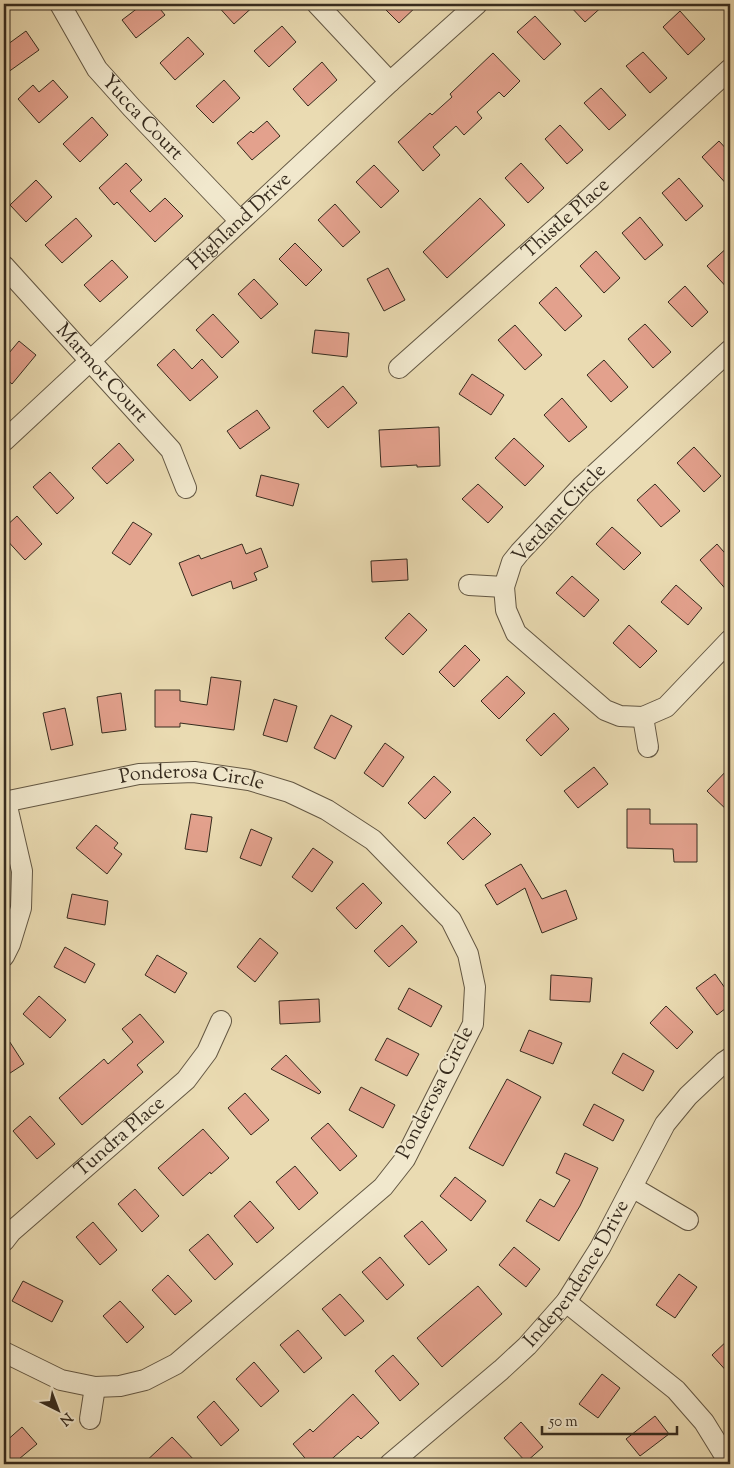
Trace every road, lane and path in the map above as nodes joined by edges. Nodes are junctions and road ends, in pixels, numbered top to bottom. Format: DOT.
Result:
graph roads {
  1 [pos="60,4"];
  2 [pos="317,4"];
  3 [pos="477,4"];
  4 [pos="730,69"];
  5 [pos="390,82"];
  6 [pos="240,221"];
  7 [pos="4,266"];
  8 [pos="730,350"];
  9 [pos="90,361"];
  10 [pos="399,368"];
  11 [pos="4,441"];
  12 [pos="186,488"];
  13 [pos="469,585"];
  14 [pos="504,587"];
  15 [pos="730,640"];
  16 [pos="643,717"];
  17 [pos="648,747"];
  18 [pos="5,802"];
  19 [pos="4,956"];
  20 [pos="221,1021"];
  21 [pos="730,1058"];
  22 [pos="632,1187"];
  23 [pos="688,1220"];
  24 [pos="4,1240"];
  25 [pos="566,1302"];
  26 [pos="4,1352"];
  27 [pos="95,1388"];
  28 [pos="90,1419"];
  29 [pos="390,1464"];
  30 [pos="728,1464"];
  1 -- 6 [label="street, Yucca Court"];
  2 -- 5 [label="street"];
  3 -- 5 [label="street, Highland Drive"];
  4 -- 10 [label="street, Thistle Place"];
  5 -- 6 [label="street, Highland Drive"];
  6 -- 9 [label="street, Highland Drive"];
  7 -- 9 [label="street, Marmot Court"];
  8 -- 14 [label="street, Verdant Circle"];
  9 -- 11 [label="street, Highland Drive"];
  9 -- 12 [label="street, Marmot Court"];
  13 -- 14 [label="street"];
  14 -- 16 [label="street, Verdant Circle"];
  15 -- 16 [label="street, Verdant Circle"];
  16 -- 17 [label="street"];
  18 -- 19 [label="street"];
  18 -- 27 [label="street, Ponderosa Circle"];
  20 -- 24 [label="street, Tundra Place"];
  21 -- 22 [label="street, Independence Drive"];
  22 -- 23 [label="street"];
  22 -- 25 [label="street, Independence Drive"];
  25 -- 29 [label="street, Independence Drive"];
  25 -- 30 [label="street"];
  26 -- 27 [label="street, Ponderosa Circle"];
  27 -- 28 [label="street"];
}
